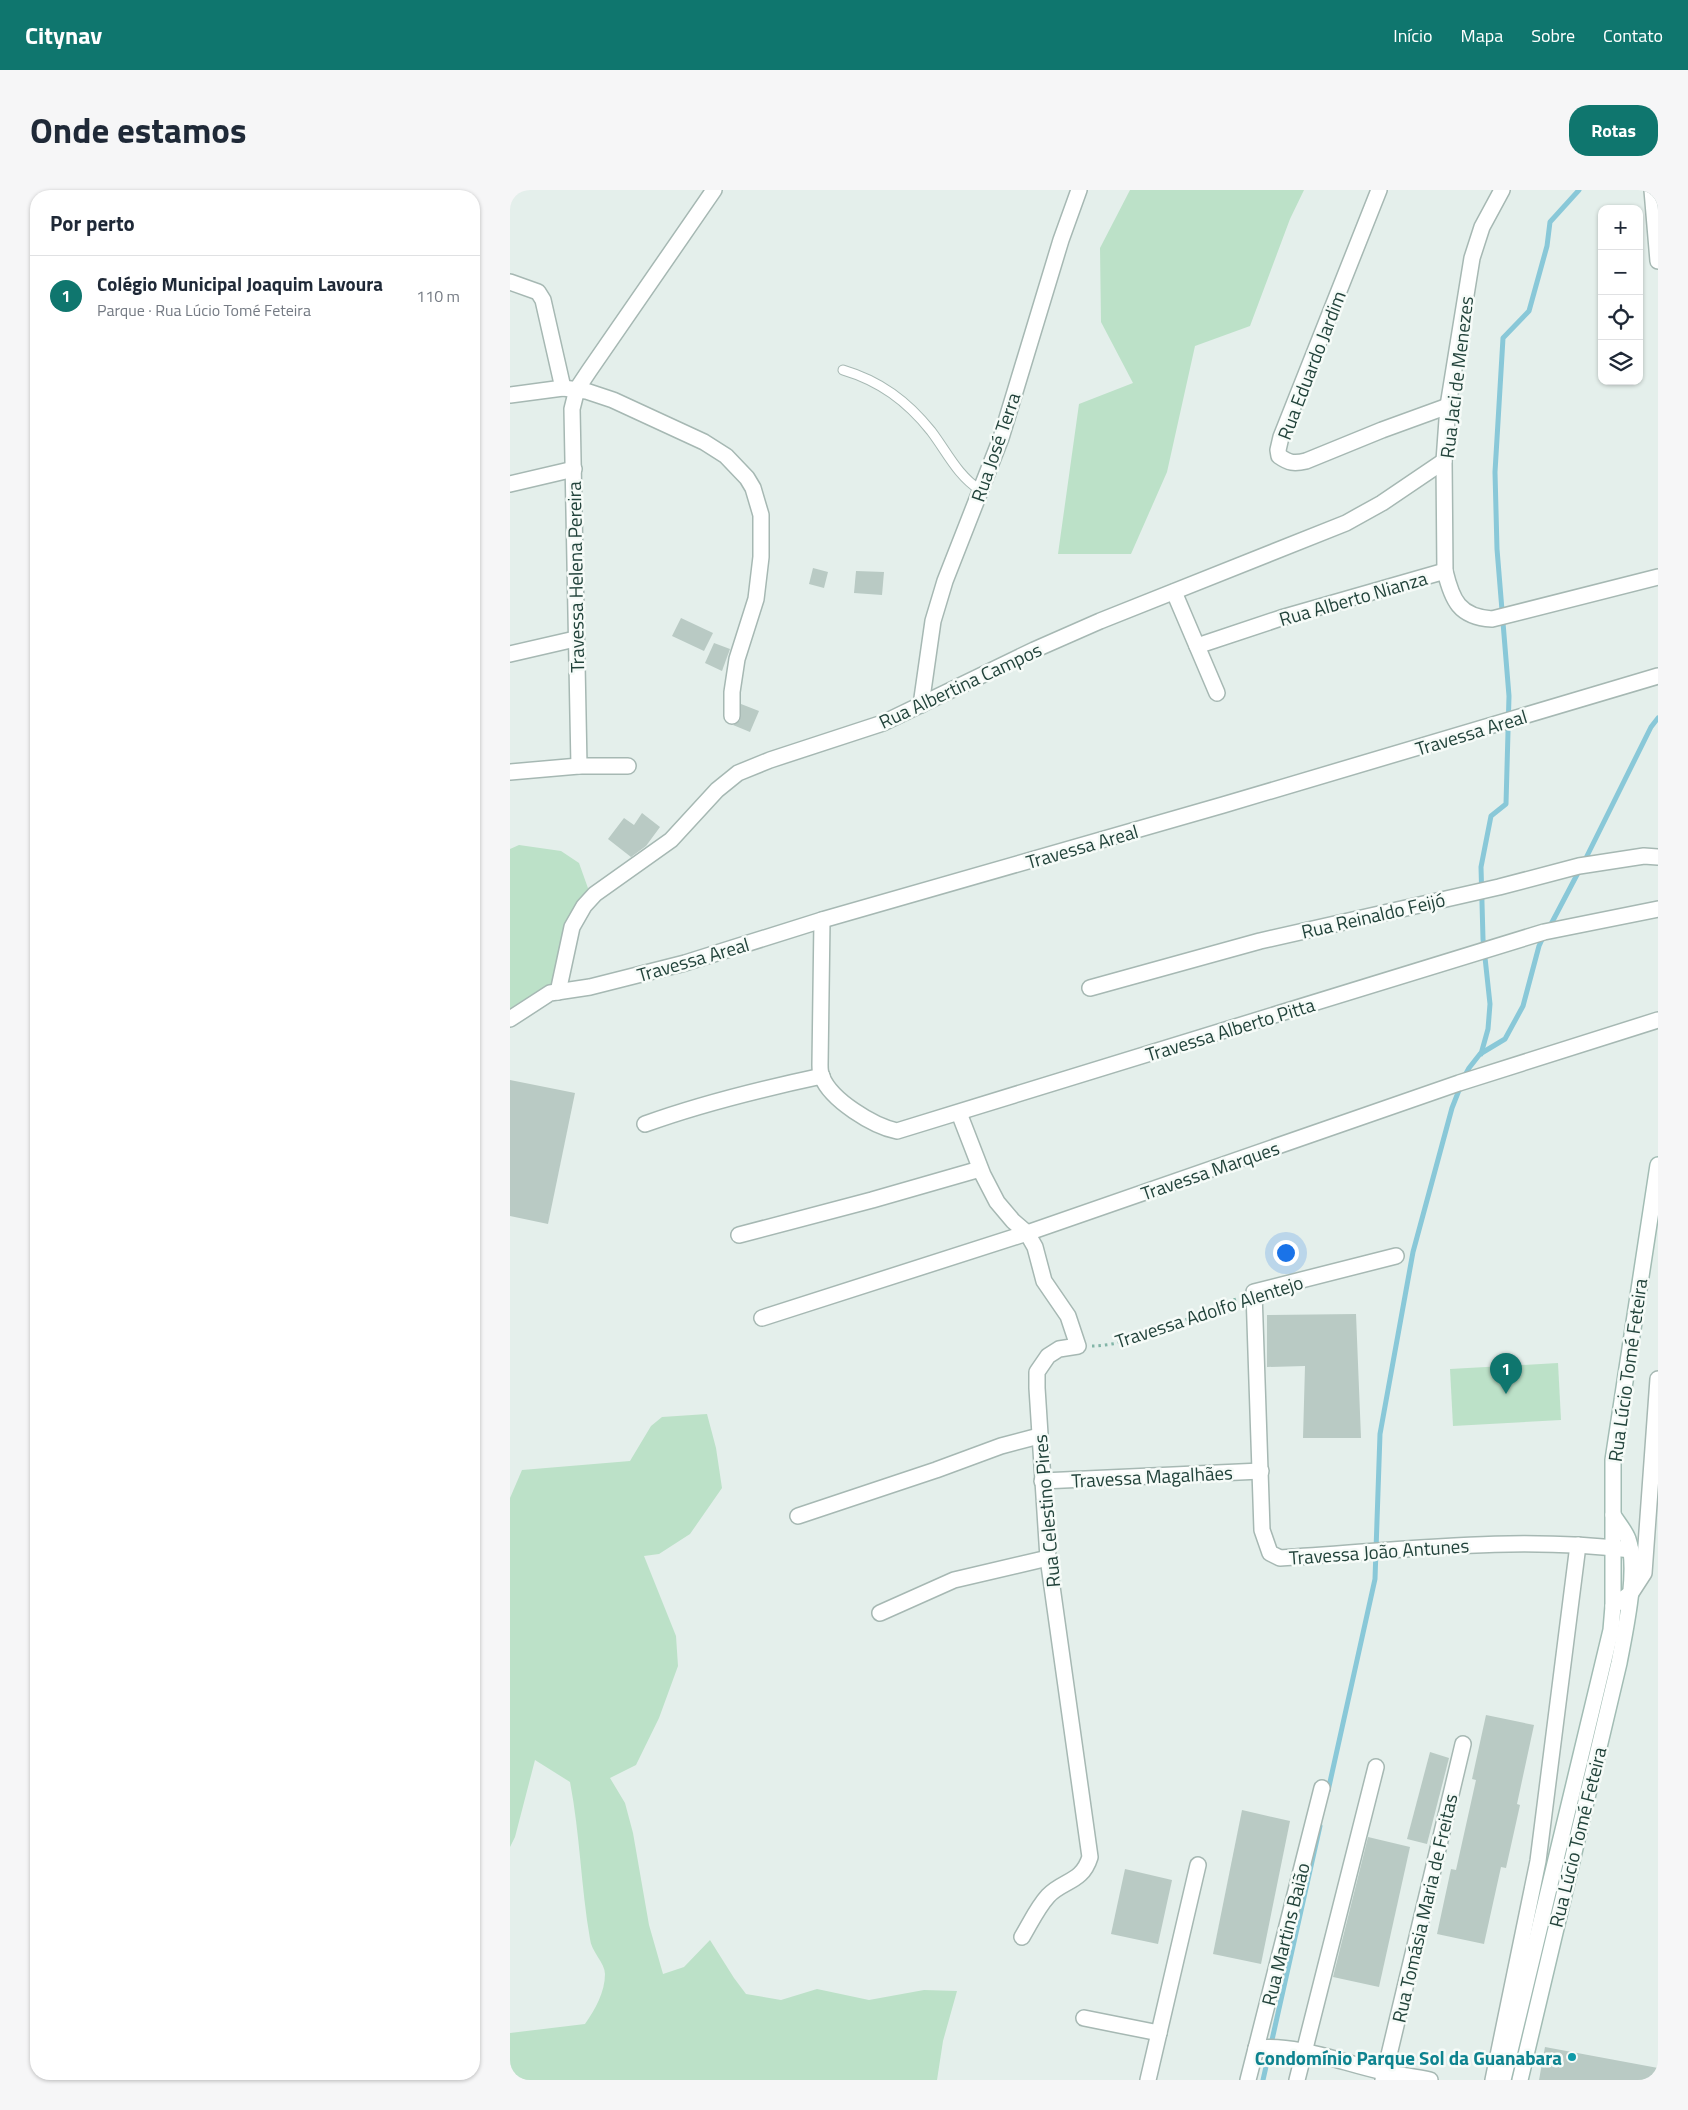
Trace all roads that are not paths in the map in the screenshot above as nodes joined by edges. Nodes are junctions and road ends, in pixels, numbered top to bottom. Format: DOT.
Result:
graph roads {
  1 [pos="714,190"];
  2 [pos="1079,190"];
  3 [pos="1379,190"];
  4 [pos="1502,190"];
  5 [pos="1652,190"];
  6 [pos="1658,261"];
  7 [pos="510,282"];
  8 [pos="843,370"];
  9 [pos="570,389"];
  10 [pos="510,395"];
  11 [pos="1448,406"];
  12 [pos="1444,461"];
  13 [pos="574,469"];
  14 [pos="510,484"];
  15 [pos="980,490"];
  16 [pos="1445,571"];
  17 [pos="1658,576"];
  18 [pos="1174,592"];
  19 [pos="575,639"];
  20 [pos="1197,646"];
  21 [pos="510,654"];
  22 [pos="1658,676"];
  23 [pos="1217,693"];
  24 [pos="921,705"];
  25 [pos="732,716"];
  26 [pos="579,766"];
  27 [pos="628,766"];
  28 [pos="510,772"];
  29 [pos="1658,857"];
  30 [pos="1658,909"];
  31 [pos="822,920"];
  32 [pos="1090,988"];
  33 [pos="558,992"];
  34 [pos="510,1019"];
  35 [pos="1658,1020"];
  36 [pos="822,1076"];
  37 [pos="959,1113"];
  38 [pos="645,1124"];
  39 [pos="1658,1166"];
  40 [pos="980,1169"];
  41 [pos="1027,1233"];
  42 [pos="739,1235"];
  43 [pos="1396,1256"];
  44 [pos="1254,1292"];
  45 [pos="762,1318"];
  46 [pos="1658,1379"];
  47 [pos="1040,1436"];
  48 [pos="1655,1468"];
  49 [pos="1261,1471"];
  50 [pos="1042,1480"];
  51 [pos="1614,1515"];
  52 [pos="798,1516"];
  53 [pos="1578,1545"];
  54 [pos="1613,1548"];
  55 [pos="1631,1550"];
  56 [pos="1048,1558"];
  57 [pos="1651,1561"];
  58 [pos="1631,1593"];
  59 [pos="1614,1606"];
  60 [pos="880,1613"];
  61 [pos="1463,1744"];
  62 [pos="1376,1767"];
  63 [pos="1322,1788"];
  64 [pos="1198,1865"];
  65 [pos="1022,1937"];
  66 [pos="1084,2018"];
  67 [pos="1159,2033"];
  68 [pos="1262,2047"];
  69 [pos="1298,2050"];
  70 [pos="1384,2076"];
  71 [pos="1148,2080"];
  72 [pos="1248,2080"];
  73 [pos="1297,2080"];
  74 [pos="1430,2080"];
  75 [pos="1493,2080"];
  76 [pos="1503,2080"];
  77 [pos="1520,2080"];
  1 -- 9 [label="street"];
  2 -- 15 [label="street, Rua José Terra"];
  3 -- 11 [label="street, Rua Eduardo Jardim"];
  4 -- 11 [label="street, Rua Jaci de Menezes"];
  5 -- 6 [label="street"];
  7 -- 9 [label="street"];
  8 -- 15 [label="lane"];
  9 -- 10 [label="street"];
  9 -- 13 [label="street, Travessa Helena Pereira"];
  9 -- 25 [label="street"];
  11 -- 12 [label="street, Rua Jaci de Menezes"];
  12 -- 16 [label="street, Rua Jaci de Menezes"];
  12 -- 18 [label="street, Rua Albertina Campos"];
  13 -- 14 [label="street"];
  13 -- 19 [label="street, Travessa Helena Pereira"];
  15 -- 24 [label="street, Rua José Terra"];
  16 -- 17 [label="street, Rua Alberto Nianza"];
  16 -- 20 [label="street, Rua Alberto Nianza"];
  18 -- 20 [label="street"];
  18 -- 24 [label="street, Rua Albertina Campos"];
  19 -- 21 [label="street"];
  19 -- 26 [label="street, Travessa Helena Pereira"];
  20 -- 23 [label="street"];
  22 -- 31 [label="street, Travessa Areal"];
  24 -- 33 [label="street, Rua Albertina Campos"];
  26 -- 27 [label="street"];
  26 -- 28 [label="street"];
  29 -- 32 [label="street, Rua Reinaldo Feijó"];
  30 -- 37 [label="street, Travessa Alberto Pitta"];
  31 -- 33 [label="street, Travessa Areal"];
  31 -- 36 [label="street"];
  33 -- 34 [label="street, Travessa Areal"];
  35 -- 41 [label="street, Travessa Marques"];
  36 -- 37 [label="street, Travessa Alberto Pitta"];
  36 -- 38 [label="street"];
  37 -- 40 [label="street"];
  39 -- 51 [label="street, Rua Lúcio Tomé Feteira"];
  40 -- 41 [label="street"];
  40 -- 42 [label="street"];
  41 -- 45 [label="street, Travessa Marques"];
  41 -- 47 [label="street, Rua Celestino Pires"];
  43 -- 44 [label="street, Travessa Adolfo Alentejo"];
  44 -- 49 [label="street, Travessa João Antunes"];
  46 -- 48 [label="street, Rua Lúcio Tomé Feteira"];
  47 -- 50 [label="street, Rua Celestino Pires"];
  47 -- 52 [label="street"];
  48 -- 57 [label="street, Rua Lúcio Tomé Feteira"];
  49 -- 50 [label="street, Travessa Magalhães"];
  49 -- 53 [label="street, Travessa João Antunes"];
  50 -- 56 [label="street, Rua Celestino Pires"];
  51 -- 54 [label="street, Rua Lúcio Tomé Feteira"];
  51 -- 55 [label="street, Rua Lúcio Tomé Feteira"];
  53 -- 54 [label="street, Travessa João Antunes"];
  53 -- 75 [label="street"];
  54 -- 55 [label="street, Travessa João Antunes"];
  54 -- 59 [label="street, Rua Lúcio Tomé Feteira"];
  55 -- 58 [label="street, Rua Lúcio Tomé Feteira"];
  56 -- 60 [label="street"];
  56 -- 65 [label="street, Rua Celestino Pires"];
  57 -- 58 [label="street, Rua Lúcio Tomé Feteira"];
  58 -- 59 [label="street, Rua Lúcio Tomé Feteira"];
  58 -- 77 [label="street, Rua Lúcio Tomé Feteira"];
  59 -- 76 [label="street, Rua Lúcio Tomé Feteira"];
  61 -- 70 [label="street, Rua Tomásia Maria de Freitas"];
  62 -- 69 [label="street"];
  63 -- 68 [label="street, Rua Martins Baião"];
  64 -- 67 [label="street"];
  66 -- 67 [label="street"];
  67 -- 71 [label="street"];
  68 -- 69 [label="street"];
  68 -- 72 [label="street, Rua Martins Baião"];
  69 -- 70 [label="street"];
  69 -- 73 [label="street"];
  70 -- 74 [label="street"];
}
